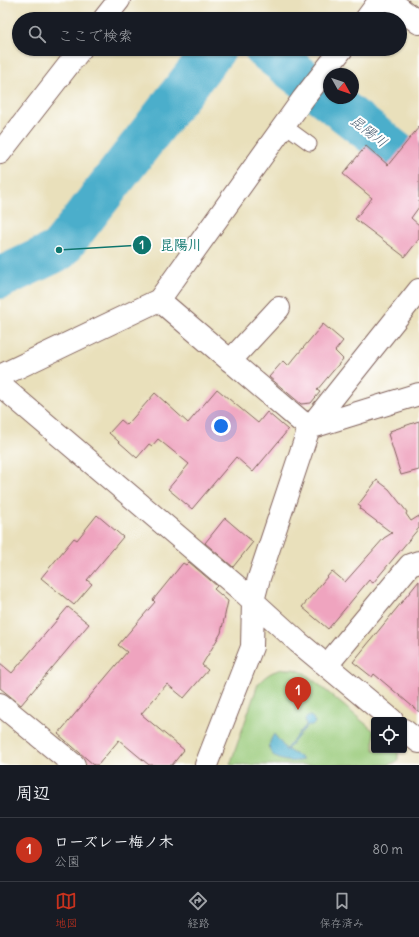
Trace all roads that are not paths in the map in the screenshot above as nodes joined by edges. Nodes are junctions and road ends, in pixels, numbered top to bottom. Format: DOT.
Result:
graph roads {
  1 [pos="119,0"];
  2 [pos="380,0"];
  3 [pos="389,0"];
  4 [pos="110,12"];
  5 [pos="371,12"];
  6 [pos="405,12"];
  7 [pos="407,14"];
  8 [pos="419,23"];
  9 [pos="75,56"];
  10 [pos="337,56"];
  11 [pos="284,125"];
  12 [pos="3,141"];
  13 [pos="310,144"];
  14 [pos="419,290"];
  15 [pos="159,300"];
  16 [pos="279,308"];
  17 [pos="230,361"];
  18 [pos="0,376"];
  19 [pos="0,385"];
  20 [pos="419,394"];
  21 [pos="309,428"];
  22 [pos="419,562"];
  23 [pos="253,601"];
  24 [pos="327,665"];
  25 [pos="0,704"];
  26 [pos="388,717"];
  27 [pos="407,732"];
  28 [pos="419,742"];
  29 [pos="74,765"];
  30 [pos="206,765"];
  1 -- 4 [label="street"];
  2 -- 5 [label="street"];
  3 -- 6 [label="street"];
  7 -- 8 [label="street"];
  9 -- 12 [label="street"];
  10 -- 11 [label="street"];
  11 -- 13 [label="lane"];
  11 -- 15 [label="street"];
  14 -- 21 [label="street"];
  15 -- 17 [label="street"];
  15 -- 18 [label="street"];
  16 -- 17 [label="street"];
  17 -- 21 [label="street"];
  19 -- 23 [label="street"];
  20 -- 21 [label="street"];
  21 -- 23 [label="street"];
  22 -- 24 [label="street"];
  23 -- 24 [label="street"];
  23 -- 30 [label="street"];
  24 -- 26 [label="street"];
  25 -- 29 [label="street"];
  27 -- 28 [label="street"];
}
